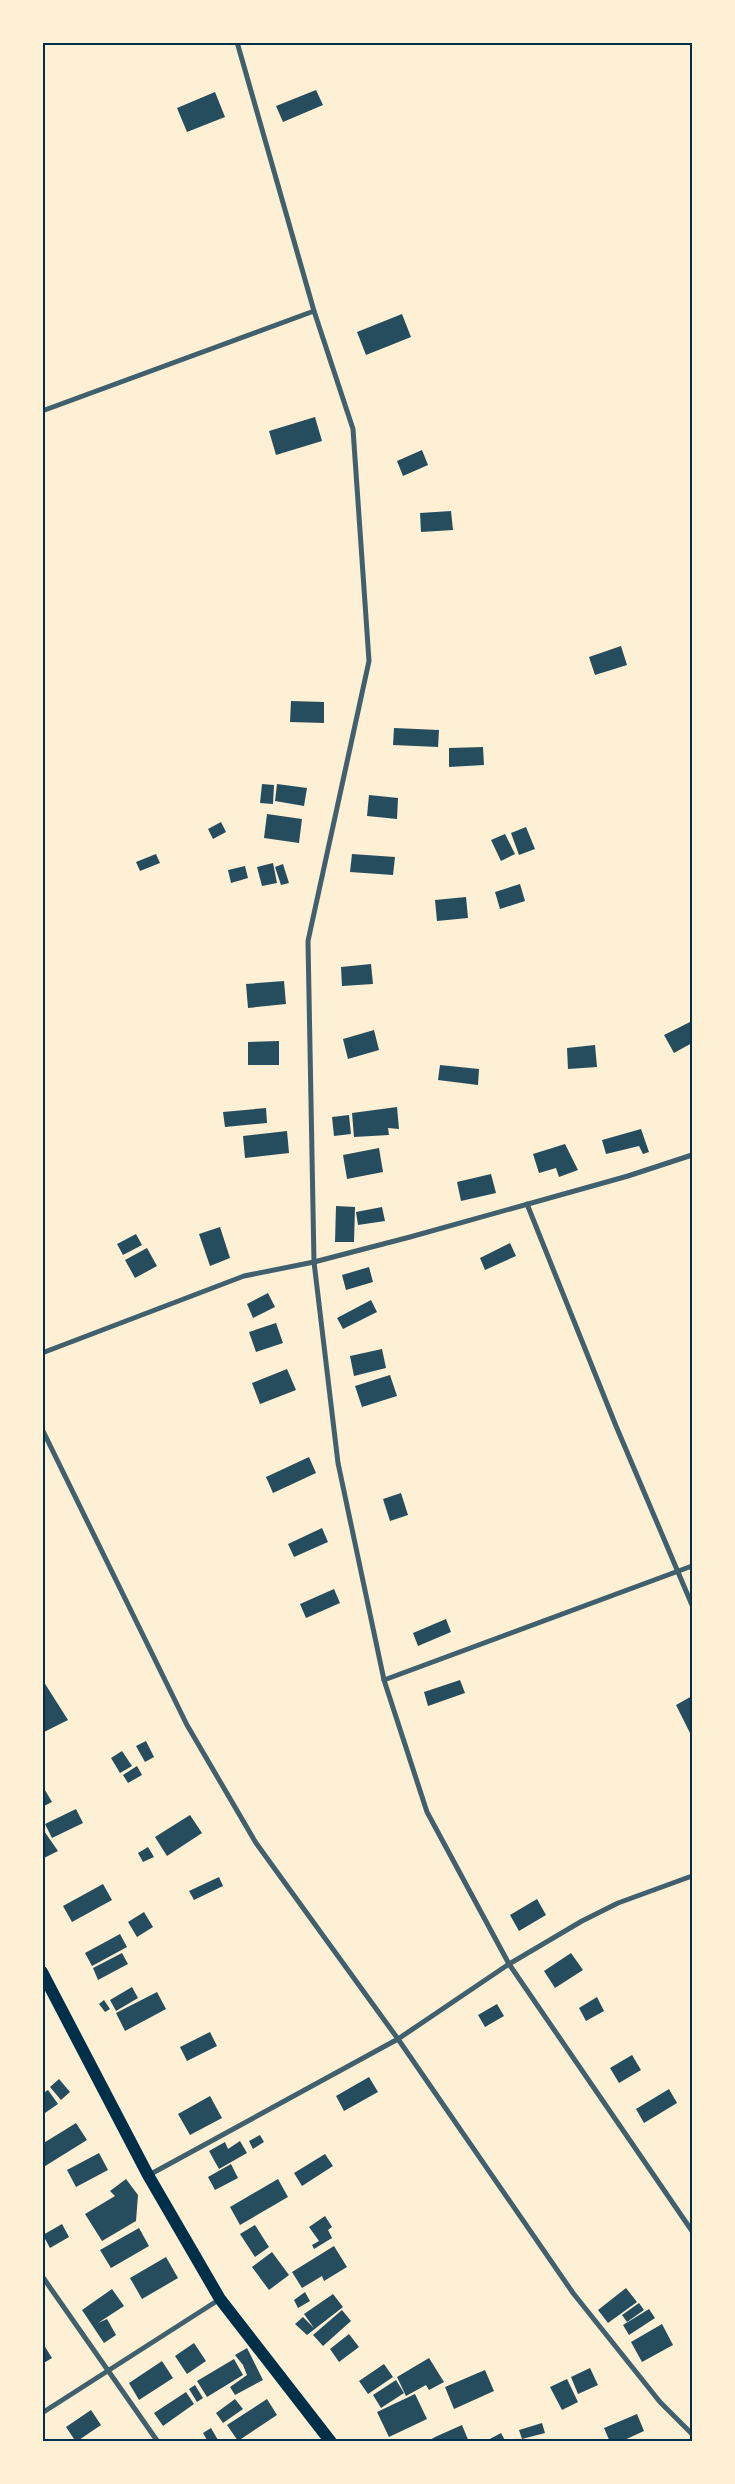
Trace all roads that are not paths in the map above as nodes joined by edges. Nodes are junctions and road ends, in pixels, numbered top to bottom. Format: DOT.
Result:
graph roads {
  1 [pos="237,42"];
  2 [pos="314,311"];
  3 [pos="42,411"];
  4 [pos="692,1155"];
  5 [pos="527,1204"];
  6 [pos="314,1262"];
  7 [pos="42,1354"];
  8 [pos="42,1429"];
  9 [pos="692,1566"];
  10 [pos="677,1573"];
  11 [pos="692,1605"];
  12 [pos="384,1680"];
  13 [pos="692,1876"];
  14 [pos="509,1964"];
  15 [pos="42,1972"];
  16 [pos="398,2038"];
  17 [pos="148,2175"];
  18 [pos="692,2231"];
  19 [pos="42,2276"];
  20 [pos="220,2299"];
  21 [pos="110,2369"];
  22 [pos="42,2413"];
  23 [pos="692,2434"];
  24 [pos="158,2442"];
  25 [pos="330,2442"];
  1 -- 2 [label="street"];
  2 -- 3 [label="street"];
  2 -- 6 [label="street"];
  4 -- 5 [label="street"];
  5 -- 6 [label="street"];
  5 -- 10 [label="street"];
  6 -- 7 [label="street"];
  6 -- 12 [label="street"];
  8 -- 16 [label="street"];
  9 -- 10 [label="street"];
  10 -- 11 [label="street"];
  10 -- 12 [label="street"];
  12 -- 14 [label="street"];
  13 -- 14 [label="street"];
  14 -- 16 [label="street"];
  14 -- 18 [label="street"];
  15 -- 17 [label="main road"];
  16 -- 17 [label="street"];
  16 -- 23 [label="street"];
  17 -- 20 [label="main road"];
  19 -- 21 [label="street"];
  20 -- 21 [label="street"];
  20 -- 25 [label="main road"];
  21 -- 22 [label="street"];
  21 -- 24 [label="street"];
}
